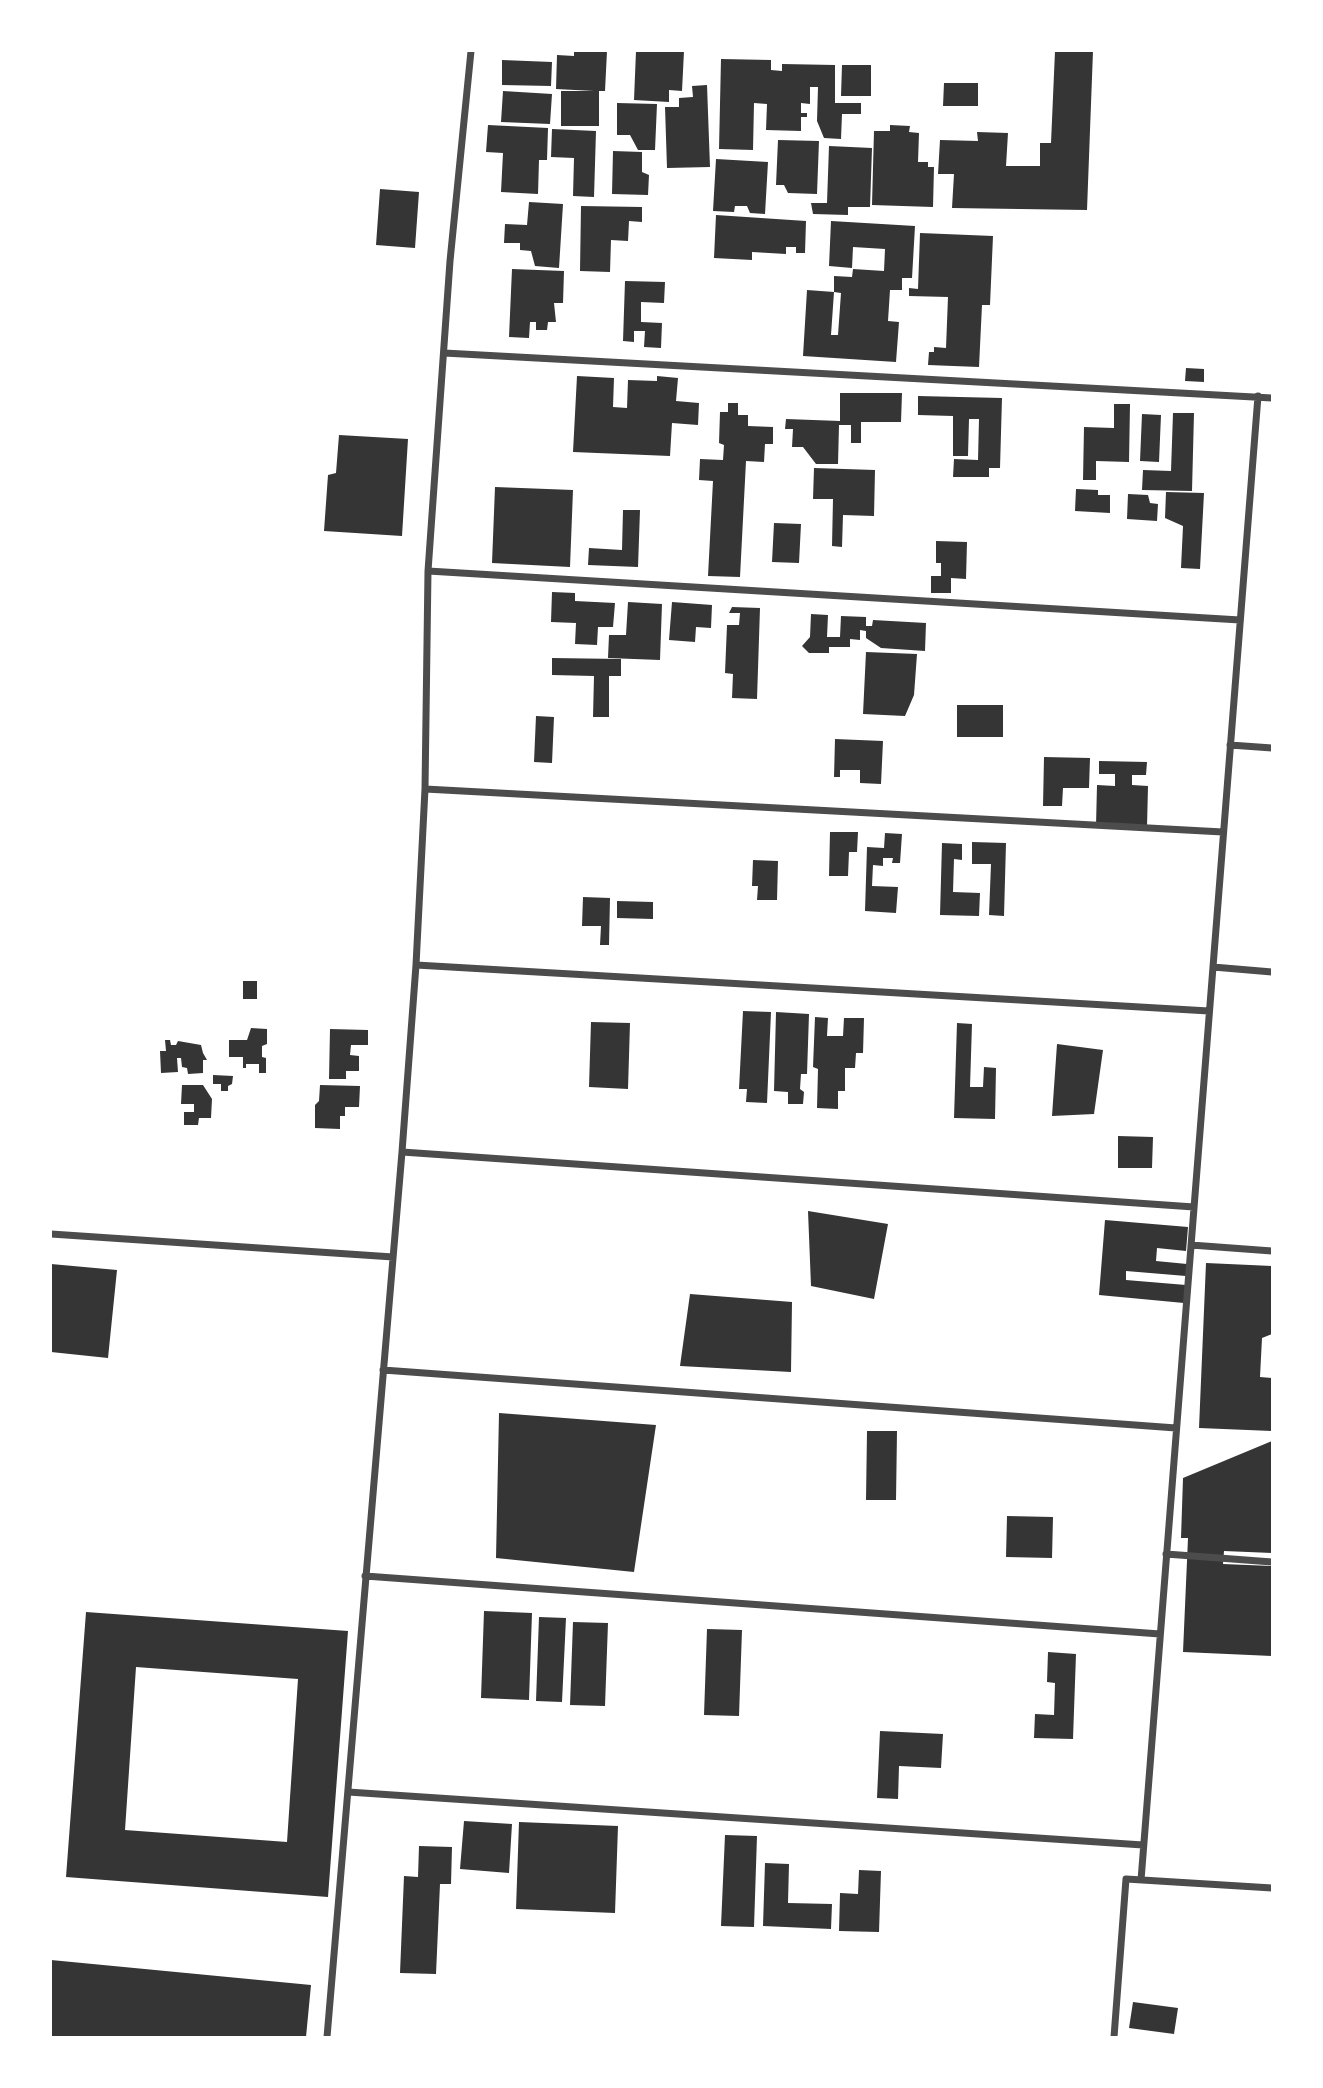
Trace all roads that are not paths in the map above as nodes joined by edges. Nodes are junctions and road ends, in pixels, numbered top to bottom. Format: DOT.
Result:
graph roads {
  1 [pos="471,51"];
  2 [pos="444,353"];
  3 [pos="1258,396"];
  4 [pos="1272,398"];
  5 [pos="428,571"];
  6 [pos="1240,620"];
  7 [pos="1230,745"];
  8 [pos="1272,748"];
  9 [pos="425,789"];
  10 [pos="1223,832"];
  11 [pos="416,965"];
  12 [pos="1213,967"];
  13 [pos="1272,972"];
  14 [pos="1209,1011"];
  15 [pos="402,1152"];
  16 [pos="1194,1207"];
  17 [pos="51,1234"];
  18 [pos="1191,1244"];
  19 [pos="1272,1251"];
  20 [pos="393,1257"];
  21 [pos="383,1370"];
  22 [pos="1176,1428"];
  23 [pos="1166,1554"];
  24 [pos="1272,1562"];
  25 [pos="365,1576"];
  26 [pos="1160,1634"];
  27 [pos="348,1792"];
  28 [pos="1143,1844"];
  29 [pos="1141,1880"];
  30 [pos="1272,1888"];
  31 [pos="327,2037"];
  32 [pos="1114,2037"];
  1 -- 2 [label="street"];
  2 -- 3 [label="street"];
  2 -- 5 [label="street"];
  3 -- 4 [label="street"];
  3 -- 6 [label="street"];
  5 -- 6 [label="street"];
  5 -- 9 [label="street"];
  6 -- 7 [label="street"];
  7 -- 8 [label="street"];
  7 -- 10 [label="street"];
  9 -- 10 [label="street"];
  9 -- 11 [label="street"];
  10 -- 12 [label="street"];
  11 -- 14 [label="street"];
  11 -- 15 [label="street"];
  12 -- 13 [label="street"];
  12 -- 14 [label="street"];
  14 -- 16 [label="street"];
  15 -- 16 [label="street"];
  15 -- 20 [label="street"];
  16 -- 18 [label="street"];
  17 -- 20 [label="street"];
  18 -- 19 [label="street"];
  18 -- 22 [label="street"];
  20 -- 21 [label="street"];
  21 -- 22 [label="street"];
  21 -- 25 [label="street"];
  22 -- 23 [label="street"];
  23 -- 24 [label="street"];
  23 -- 26 [label="street"];
  25 -- 26 [label="street"];
  25 -- 27 [label="street"];
  26 -- 28 [label="street"];
  27 -- 28 [label="street"];
  27 -- 31 [label="street"];
  28 -- 29 [label="street"];
  29 -- 30 [label="street"];
  29 -- 32 [label="street"];
}
